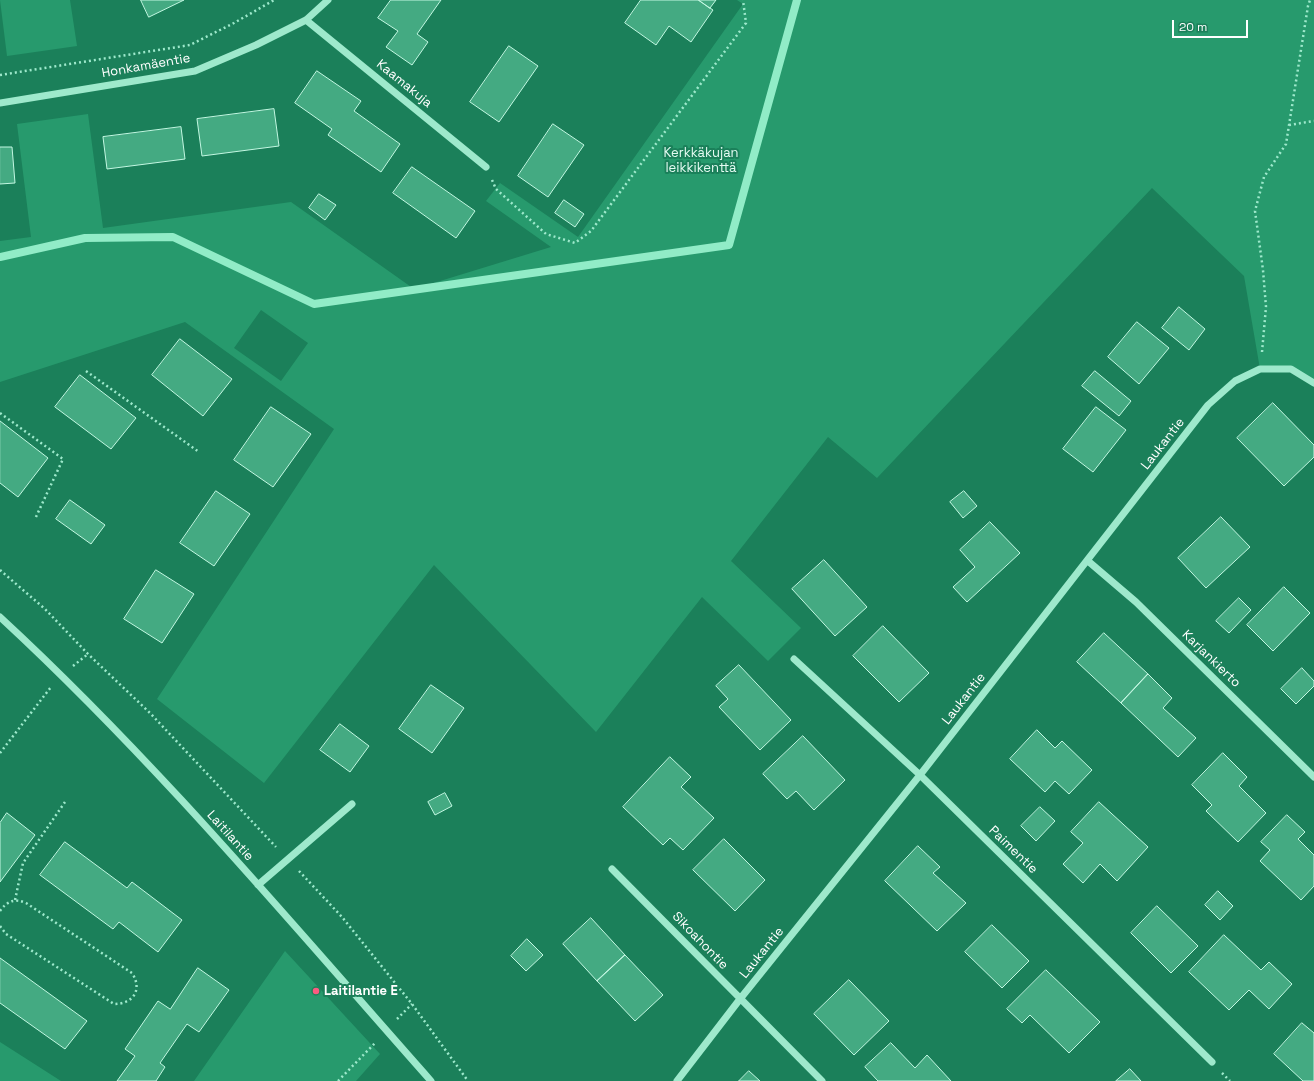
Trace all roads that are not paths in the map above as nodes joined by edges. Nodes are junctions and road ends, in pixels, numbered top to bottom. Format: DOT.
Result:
graph roads {
  1 [pos="328,0"];
  2 [pos="306,20"];
  3 [pos="0,104"];
  4 [pos="486,167"];
  5 [pos="1314,383"];
  6 [pos="1088,562"];
  7 [pos="0,617"];
  8 [pos="794,659"];
  9 [pos="920,775"];
  10 [pos="1314,777"];
  11 [pos="352,804"];
  12 [pos="612,869"];
  13 [pos="258,885"];
  14 [pos="740,999"];
  15 [pos="1212,1062"];
  16 [pos="431,1081"];
  17 [pos="677,1081"];
  18 [pos="822,1081"];
  1 -- 2 [label="street, Honkamäentie"];
  2 -- 3 [label="street, Honkamäentie"];
  2 -- 4 [label="street, Kaamakuja"];
  5 -- 6 [label="street, Laukantie"];
  6 -- 9 [label="street, Laukantie"];
  6 -- 10 [label="street, Karjankierto"];
  7 -- 13 [label="street, Laitilantie"];
  8 -- 9 [label="street, Paimentie"];
  9 -- 14 [label="street, Laukantie"];
  9 -- 15 [label="street, Paimentie"];
  11 -- 13 [label="street"];
  12 -- 14 [label="street, Sikoahontie"];
  13 -- 16 [label="street, Laitilantie"];
  14 -- 17 [label="street, Laukantie"];
  14 -- 18 [label="street, Sikoahontie"];
}
